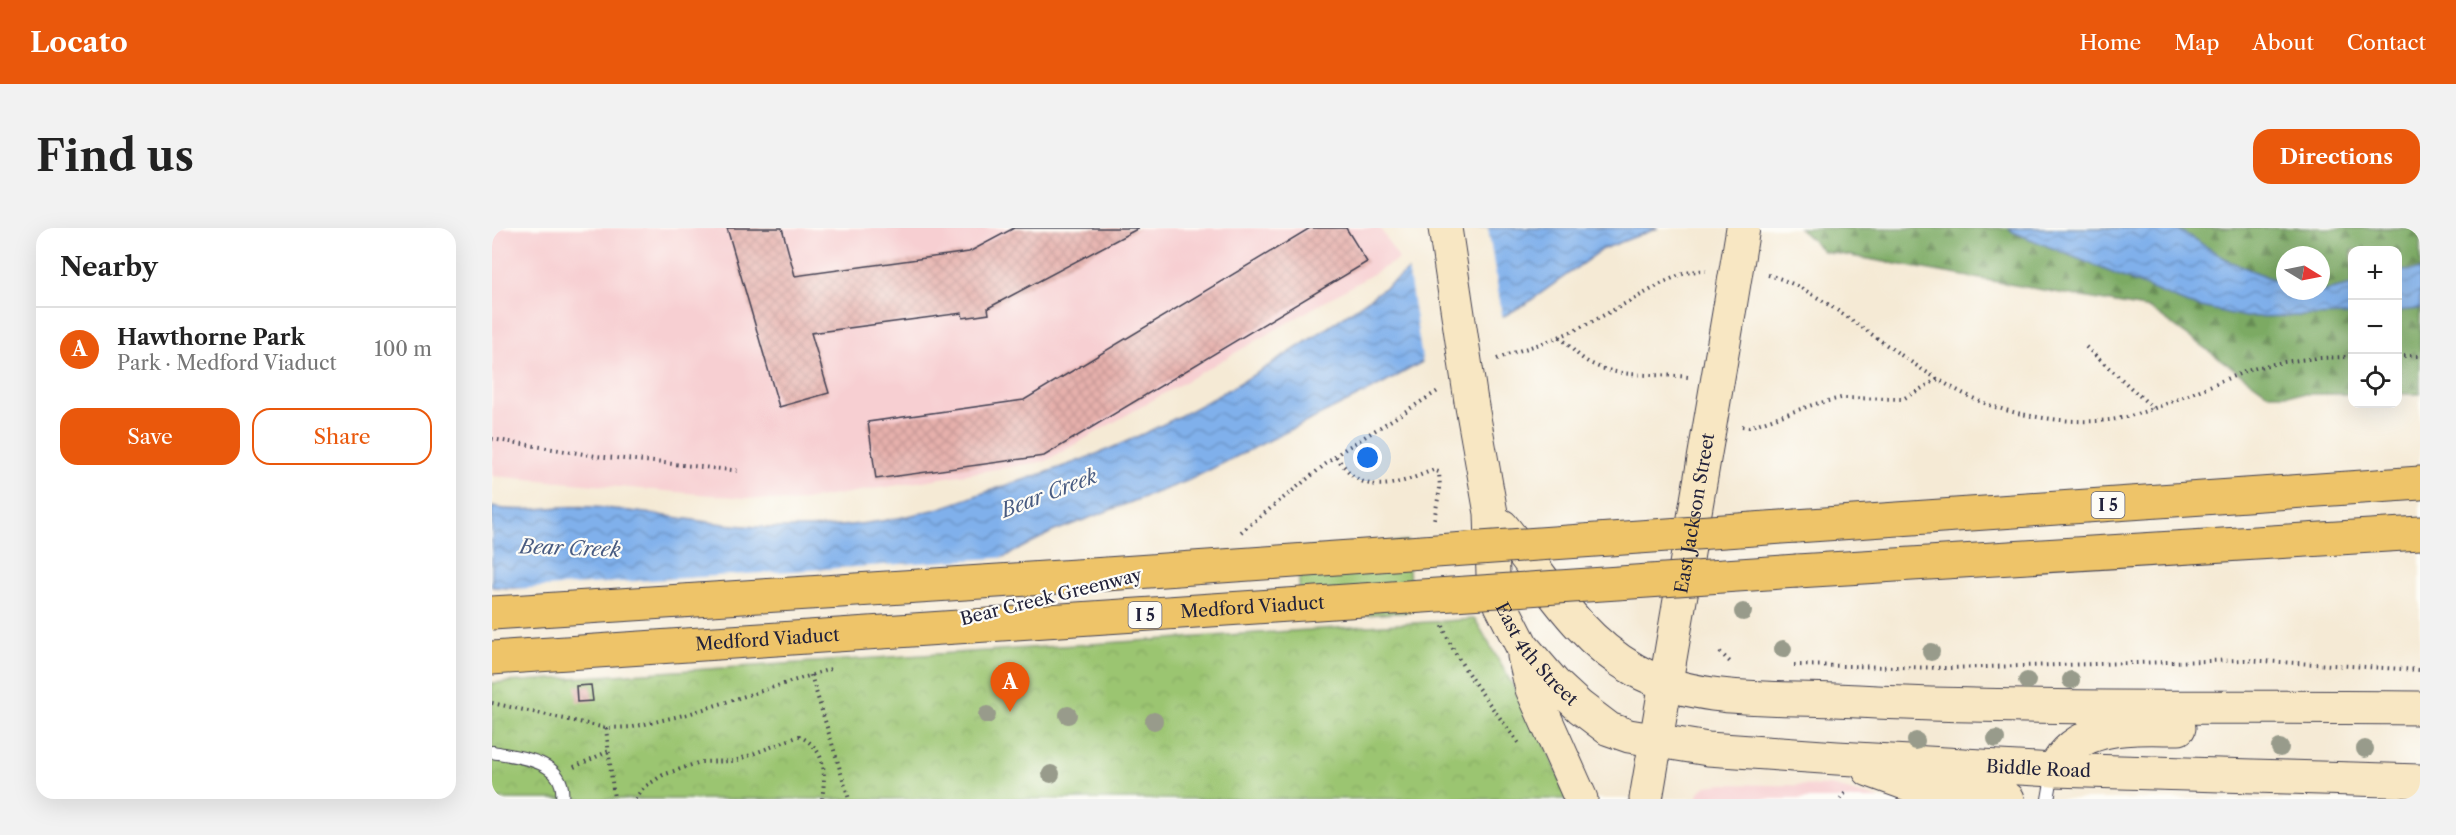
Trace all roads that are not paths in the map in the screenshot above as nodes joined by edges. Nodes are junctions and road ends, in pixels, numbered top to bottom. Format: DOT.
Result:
graph roads {
  1 [pos="1445,228"];
  2 [pos="1743,228"];
  3 [pos="2420,483"];
  4 [pos="1491,513"];
  5 [pos="2420,533"];
  6 [pos="492,613"];
  7 [pos="1522,646"];
  8 [pos="492,658"];
  9 [pos="1666,683"];
  10 [pos="2376,708"];
  11 [pos="2420,708"];
  12 [pos="1656,741"];
  13 [pos="492,752"];
  14 [pos="1837,758"];
  15 [pos="2420,781"];
  16 [pos="2051,784"];
  17 [pos="562,799"];
  18 [pos="1581,799"];
  19 [pos="1646,799"];
  20 [pos="2008,799"];
  1 -- 4 [label="main road, East 4th Street, bridge"];
  2 -- 9 [label="main road, East Jackson Street, bridge"];
  3 -- 6 [label="highway, I 5, bridge"];
  4 -- 7 [label="main road, East 4th Street"];
  4 -- 9 [label="main road, East 4th Street"];
  5 -- 8 [label="highway, Medford Viaduct / I 5, bridge"];
  7 -- 12 [label="main road, East 4th Street"];
  7 -- 18 [label="main road"];
  9 -- 10 [label="main road"];
  9 -- 12 [label="main road, East Jackson Street"];
  10 -- 11 [label="main road"];
  10 -- 16 [label="main road"];
  12 -- 14 [label="main road, Biddle Road"];
  12 -- 19 [label="main road, East Jackson Street"];
  13 -- 17 [label="lane"];
  14 -- 16 [label="main road, Biddle Road"];
  14 -- 20 [label="main road"];
  15 -- 16 [label="main road, Biddle Road"];
}
